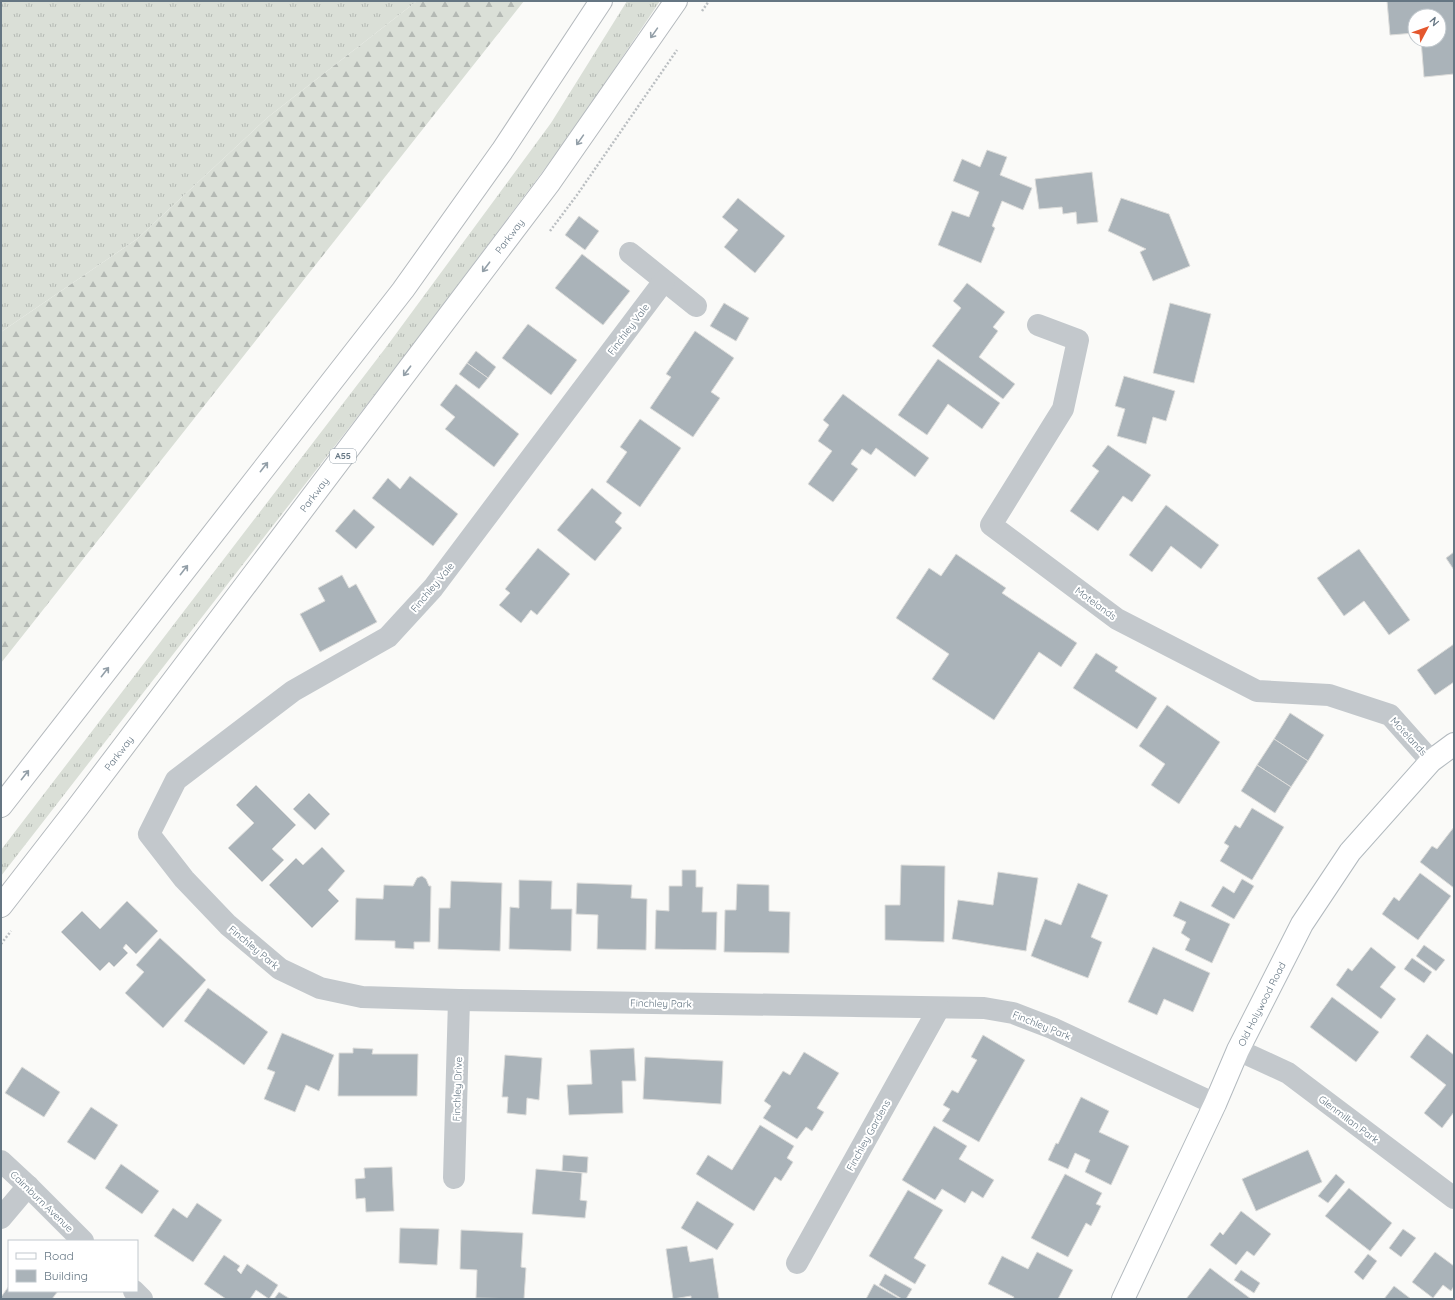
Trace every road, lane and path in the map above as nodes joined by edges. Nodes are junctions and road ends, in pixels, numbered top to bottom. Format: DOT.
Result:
graph roads {
  1 [pos="601,1"];
  2 [pos="676,1"];
  3 [pos="630,253"];
  4 [pos="664,281"];
  5 [pos="696,306"];
  6 [pos="1038,325"];
  7 [pos="1454,744"];
  8 [pos="1431,761"];
  9 [pos="1,806"];
  10 [pos="149,834"];
  11 [pos="1,906"];
  12 [pos="460,1000"];
  13 [pos="939,1008"];
  14 [pos="1238,1050"];
  15 [pos="1215,1104"];
  16 [pos="1,1161"];
  17 [pos="454,1178"];
  18 [pos="28,1186"];
  19 [pos="1454,1198"];
  20 [pos="1,1218"];
  21 [pos="83,1240"];
  22 [pos="797,1263"];
  23 [pos="1123,1299"];
  9 -- 1 [label="main road, one-way"];
  2 -- 11 [label="main road, Parkway / A55, one-way"];
  3 -- 4 [label="street"];
  4 -- 5 [label="street"];
  4 -- 10 [label="street, Finchley Vale"];
  6 -- 8 [label="street, Motelands"];
  7 -- 8 [label="main road, Old Holywood Road"];
  8 -- 14 [label="main road, Old Holywood Road"];
  10 -- 12 [label="street, Finchley Park"];
  12 -- 13 [label="street, Finchley Park"];
  12 -- 17 [label="street, Finchley Drive"];
  13 -- 15 [label="street, Finchley Park"];
  13 -- 22 [label="street, Finchley Gardens"];
  14 -- 15 [label="main road, Old Holywood Road"];
  14 -- 19 [label="street, Glenmillan Park"];
  15 -- 23 [label="main road, Old Holywood Road"];
  16 -- 18 [label="street, Cairnburn Avenue"];
  18 -- 20 [label="street"];
  18 -- 21 [label="street, Cairnburn Avenue"];
}
